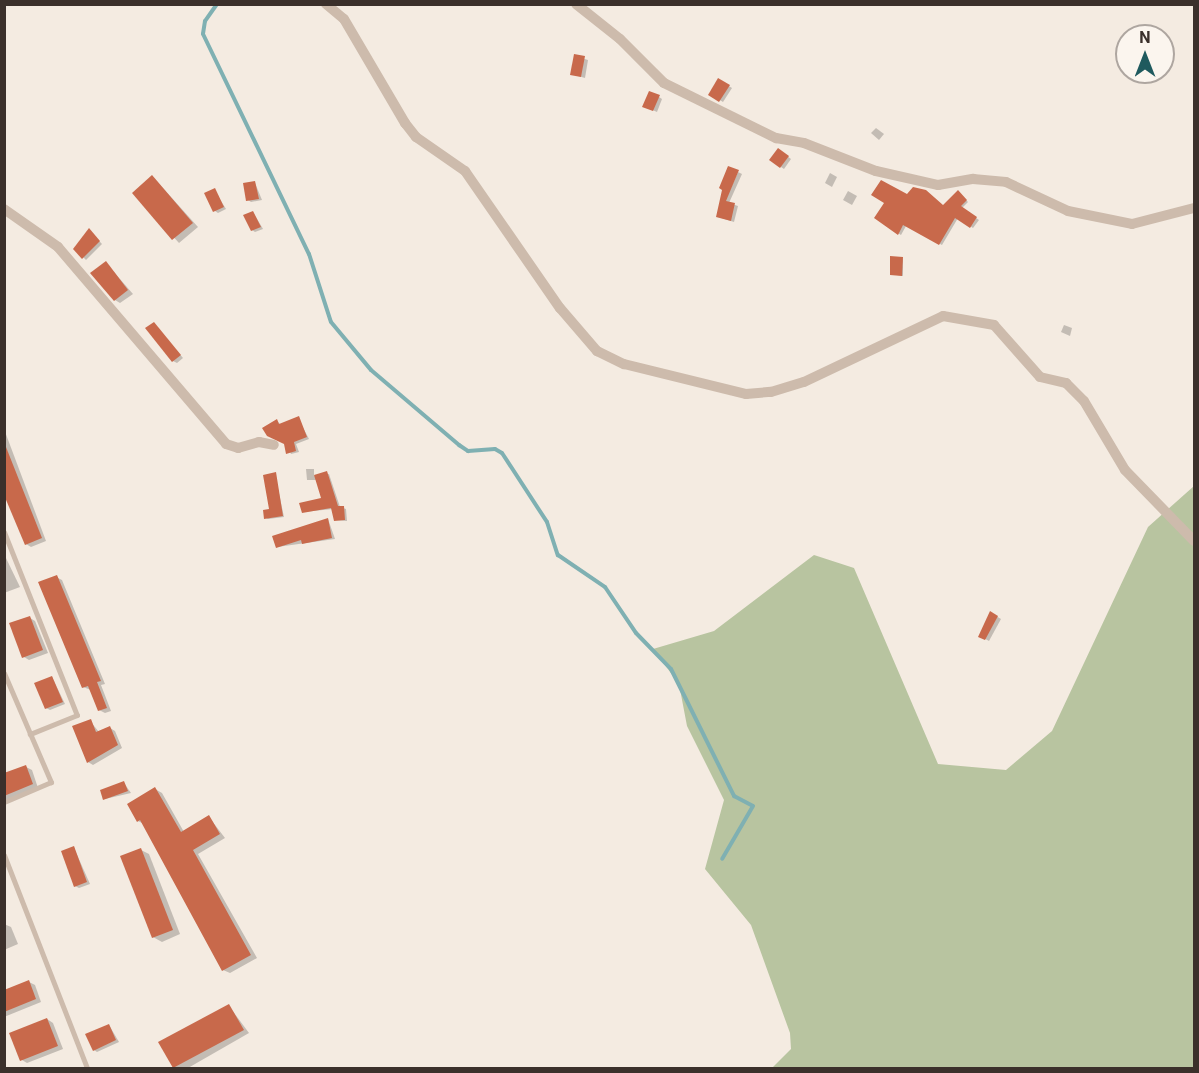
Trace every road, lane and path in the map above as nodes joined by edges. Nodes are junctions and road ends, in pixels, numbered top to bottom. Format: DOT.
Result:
graph roads {
  1 [pos="326,4"];
  2 [pos="576,5"];
  3 [pos="1194,208"];
  4 [pos="4,209"];
  5 [pos="274,445"];
  6 [pos="4,532"];
  7 [pos="1194,541"];
  8 [pos="4,673"];
  9 [pos="30,734"];
  10 [pos="4,802"];
  11 [pos="4,855"];
  12 [pos="87,1068"];
  1 -- 7 [label="street"];
  2 -- 3 [label="street"];
  4 -- 5 [label="street"];
  6 -- 9 [label="lane"];
  8 -- 9 [label="lane"];
  9 -- 10 [label="lane"];
  11 -- 12 [label="lane"];
}
